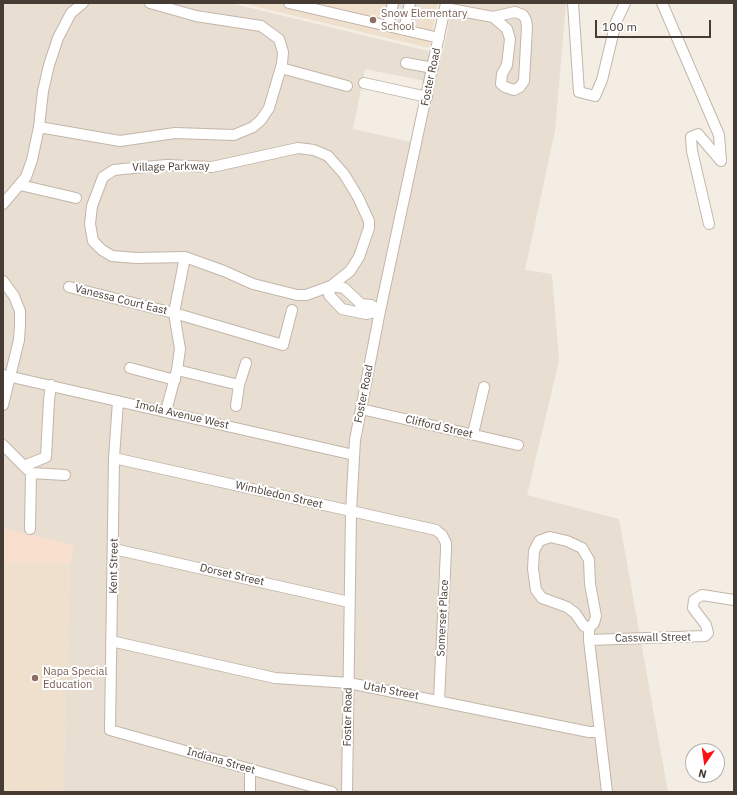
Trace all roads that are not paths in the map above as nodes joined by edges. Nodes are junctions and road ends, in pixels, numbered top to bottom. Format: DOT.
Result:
graph roads {
  1 [pos="83,3"];
  2 [pos="150,3"];
  3 [pos="289,3"];
  4 [pos="394,3"];
  5 [pos="410,3"];
  6 [pos="573,3"];
  7 [pos="625,3"];
  8 [pos="662,3"];
  9 [pos="446,6"];
  10 [pos="323,7"];
  11 [pos="493,17"];
  12 [pos="388,26"];
  13 [pos="404,30"];
  14 [pos="439,38"];
  15 [pos="406,63"];
  16 [pos="281,68"];
  17 [pos="433,68"];
  18 [pos="364,84"];
  19 [pos="347,86"];
  20 [pos="427,97"];
  21 [pos="39,127"];
  22 [pos="20,185"];
  23 [pos="76,198"];
  24 [pos="3,204"];
  25 [pos="709,224"];
  26 [pos="185,258"];
  27 [pos="3,281"];
  28 [pos="331,286"];
  29 [pos="69,287"];
  30 [pos="292,310"];
  31 [pos="380,311"];
  32 [pos="174,313"];
  33 [pos="246,363"];
  34 [pos="130,368"];
  35 [pos="5,374"];
  36 [pos="176,375"];
  37 [pos="51,385"];
  38 [pos="238,385"];
  39 [pos="484,387"];
  40 [pos="118,401"];
  41 [pos="3,405"];
  42 [pos="236,406"];
  43 [pos="361,409"];
  44 [pos="166,411"];
  45 [pos="472,434"];
  46 [pos="3,445"];
  47 [pos="518,445"];
  48 [pos="354,455"];
  49 [pos="114,458"];
  50 [pos="27,470"];
  51 [pos="65,475"];
  52 [pos="351,512"];
  53 [pos="30,529"];
  54 [pos="442,535"];
  55 [pos="114,549"];
  56 [pos="734,600"];
  57 [pos="349,602"];
  58 [pos="589,628"];
  59 [pos="589,640"];
  60 [pos="111,641"];
  61 [pos="349,683"];
  62 [pos="439,700"];
  63 [pos="110,730"];
  64 [pos="598,732"];
  65 [pos="250,770"];
  66 [pos="250,792"];
  67 [pos="332,792"];
  68 [pos="347,792"];
  69 [pos="607,792"];
  1 -- 21 [label="street"];
  2 -- 16 [label="street"];
  3 -- 10 [label="street"];
  4 -- 12 [label="street"];
  5 -- 13 [label="street"];
  6 -- 7 [label="street"];
  8 -- 25 [label="street"];
  9 -- 11 [label="street"];
  9 -- 14 [label="street, Foster Road"];
  10 -- 12 [label="street"];
  11 -- 11 [label="street"];
  12 -- 13 [label="street"];
  13 -- 14 [label="street"];
  14 -- 17 [label="street, Foster Road"];
  15 -- 17 [label="street"];
  16 -- 19 [label="street"];
  16 -- 21 [label="street"];
  17 -- 20 [label="street, Foster Road"];
  18 -- 20 [label="street"];
  20 -- 31 [label="street, Foster Road"];
  21 -- 22 [label="street"];
  22 -- 23 [label="street"];
  22 -- 24 [label="street"];
  26 -- 28 [label="street, Village Parkway"];
  26 -- 28 [label="street, Village Parkway"];
  26 -- 32 [label="street"];
  27 -- 35 [label="street"];
  28 -- 31 [label="street"];
  28 -- 31 [label="street"];
  29 -- 32 [label="street, Vanessa Court East"];
  30 -- 32 [label="street, Vanessa Court East"];
  31 -- 43 [label="street, Foster Road"];
  32 -- 36 [label="street"];
  33 -- 38 [label="street"];
  34 -- 36 [label="street"];
  35 -- 37 [label="street, Imola Avenue West"];
  35 -- 41 [label="street"];
  36 -- 38 [label="street"];
  36 -- 44 [label="street"];
  37 -- 40 [label="street, Imola Avenue West"];
  37 -- 50 [label="street"];
  38 -- 42 [label="street"];
  39 -- 45 [label="street"];
  40 -- 44 [label="street, Imola Avenue West"];
  40 -- 49 [label="street, Kent Street"];
  43 -- 45 [label="street, Clifford Street"];
  43 -- 48 [label="street, Foster Road"];
  44 -- 48 [label="street, Imola Avenue West"];
  45 -- 47 [label="street, Clifford Street"];
  46 -- 50 [label="street"];
  48 -- 52 [label="street, Foster Road"];
  49 -- 52 [label="street, Wimbledon Street"];
  49 -- 55 [label="street, Kent Street"];
  50 -- 51 [label="street"];
  50 -- 53 [label="street"];
  52 -- 54 [label="street, Wimbledon Street"];
  52 -- 57 [label="street, Foster Road"];
  54 -- 62 [label="street, Somerset Place"];
  55 -- 57 [label="street, Dorset Street"];
  55 -- 60 [label="street, Kent Street"];
  56 -- 59 [label="street, Casswall Street"];
  57 -- 61 [label="street, Foster Road"];
  58 -- 58 [label="street"];
  58 -- 59 [label="street"];
  59 -- 64 [label="street"];
  60 -- 61 [label="street, Utah Street"];
  60 -- 63 [label="street, Kent Street"];
  61 -- 62 [label="street, Utah Street"];
  61 -- 68 [label="street, Foster Road"];
  62 -- 64 [label="street, Utah Street"];
  63 -- 65 [label="street, Indiana Street"];
  64 -- 69 [label="street"];
  65 -- 66 [label="street"];
  65 -- 67 [label="street, Indiana Street"];
}
